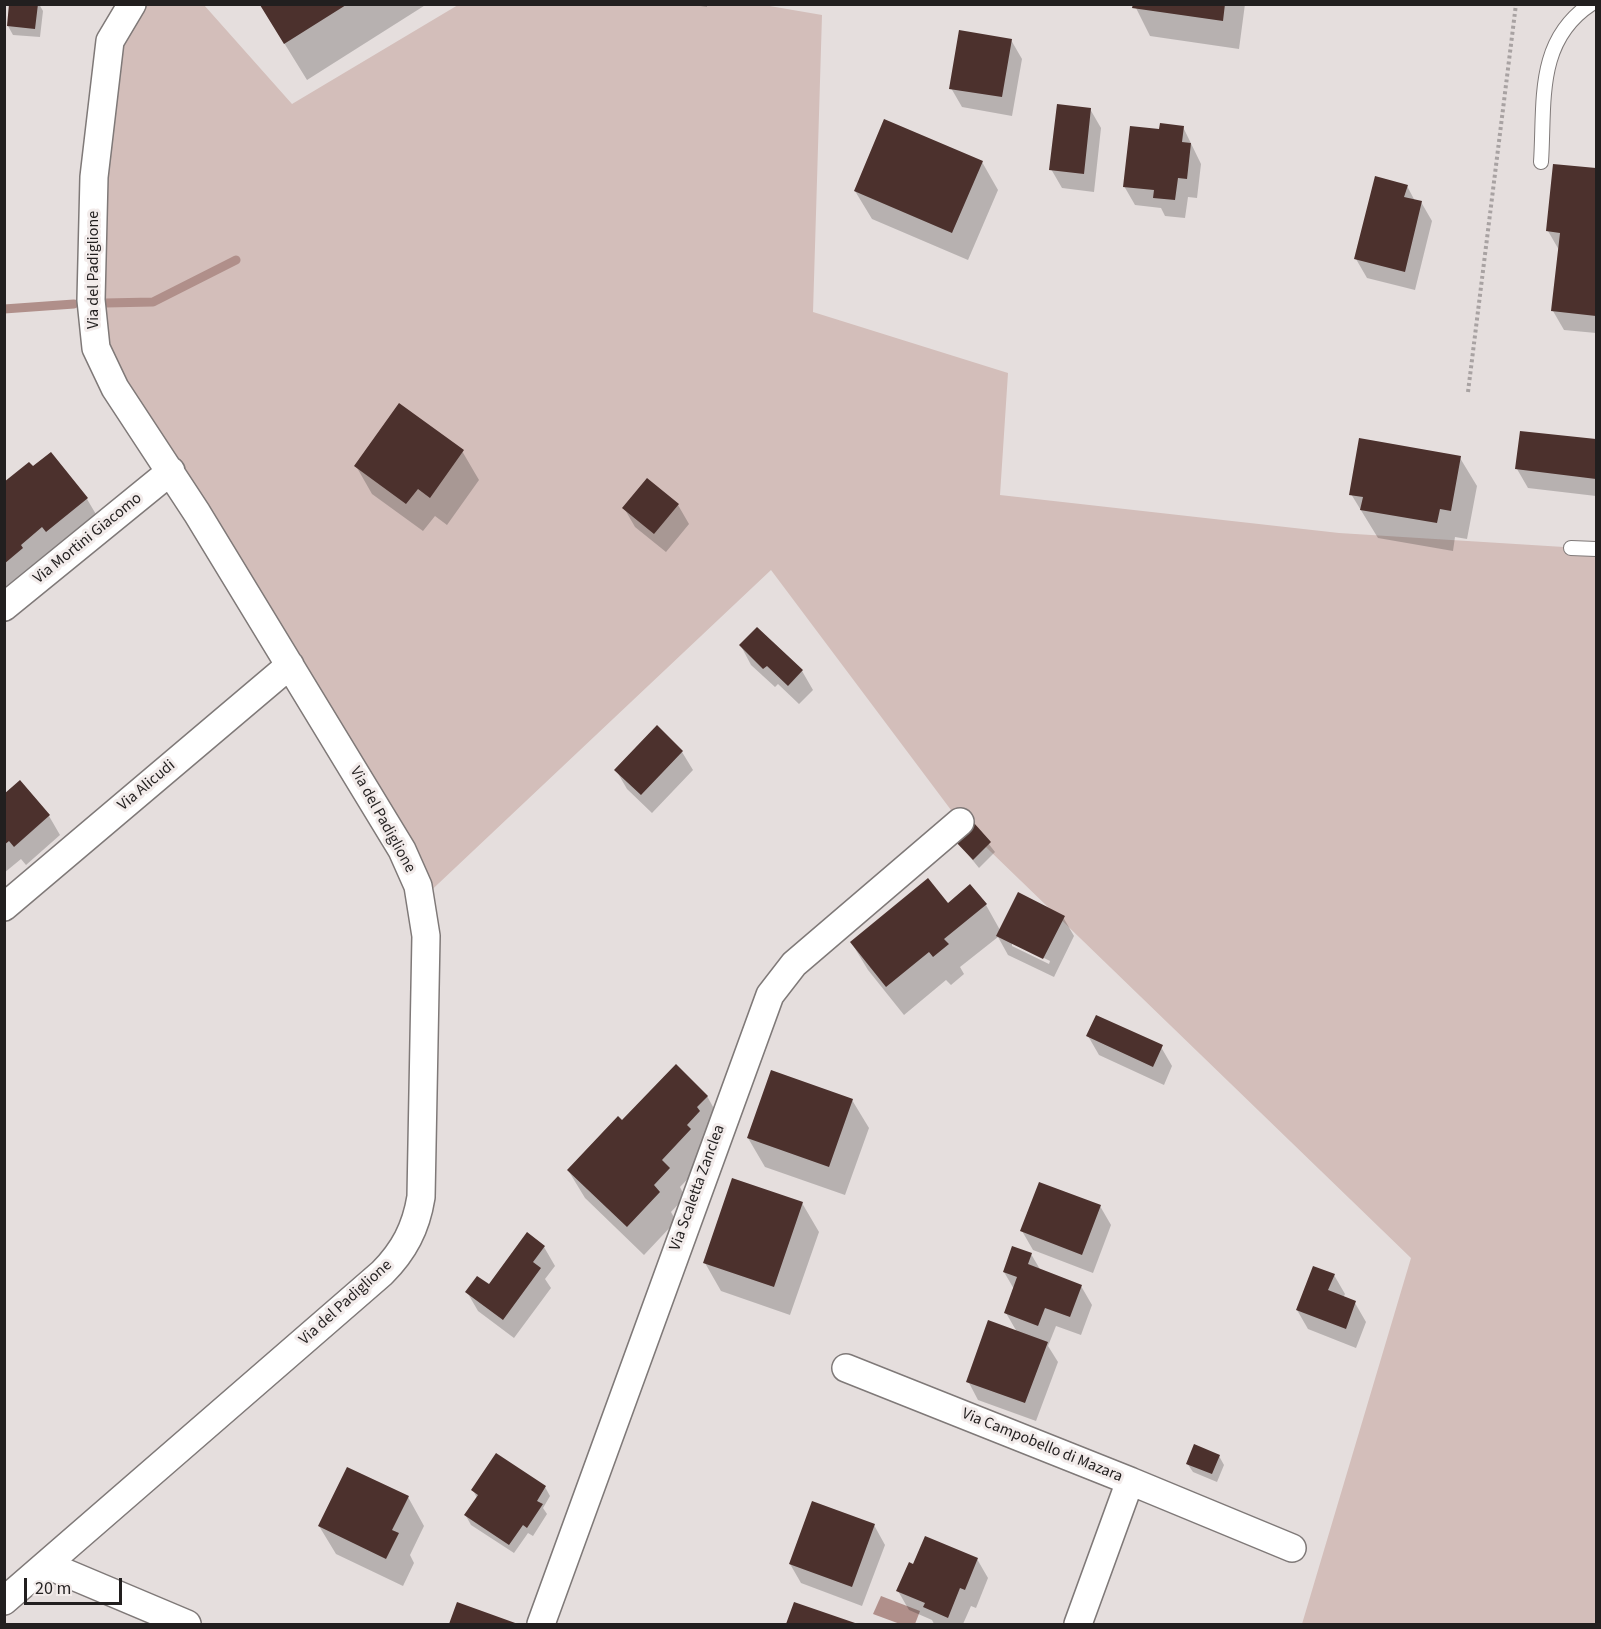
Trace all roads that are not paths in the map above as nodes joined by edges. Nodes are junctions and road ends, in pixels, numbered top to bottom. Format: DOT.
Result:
graph roads {
  1 [pos="132,4"];
  2 [pos="1591,4"];
  3 [pos="1541,162"];
  4 [pos="171,471"];
  5 [pos="1570,548"];
  6 [pos="1596,549"];
  7 [pos="4,607"];
  8 [pos="291,664"];
  9 [pos="960,822"];
  10 [pos="4,907"];
  11 [pos="846,1368"];
  12 [pos="1130,1481"];
  13 [pos="1292,1548"];
  14 [pos="47,1564"];
  15 [pos="4,1601"];
  16 [pos="187,1624"];
  17 [pos="540,1624"];
  18 [pos="1078,1624"];
  1 -- 4 [label="street, Via del Padiglione"];
  2 -- 3 [label="lane"];
  4 -- 7 [label="street, Via Mortini Giacomo"];
  4 -- 8 [label="street, Via del Padiglione"];
  5 -- 6 [label="lane"];
  8 -- 10 [label="street, Via Alicudi"];
  8 -- 14 [label="street, Via del Padiglione"];
  9 -- 17 [label="street, Via Scaletta Zanclea"];
  11 -- 12 [label="street, Via Campobello di Mazara"];
  12 -- 13 [label="street"];
  12 -- 18 [label="street, Via Campobello di Mazara"];
  14 -- 15 [label="street, Via del Padiglione"];
  14 -- 16 [label="street"];
}
